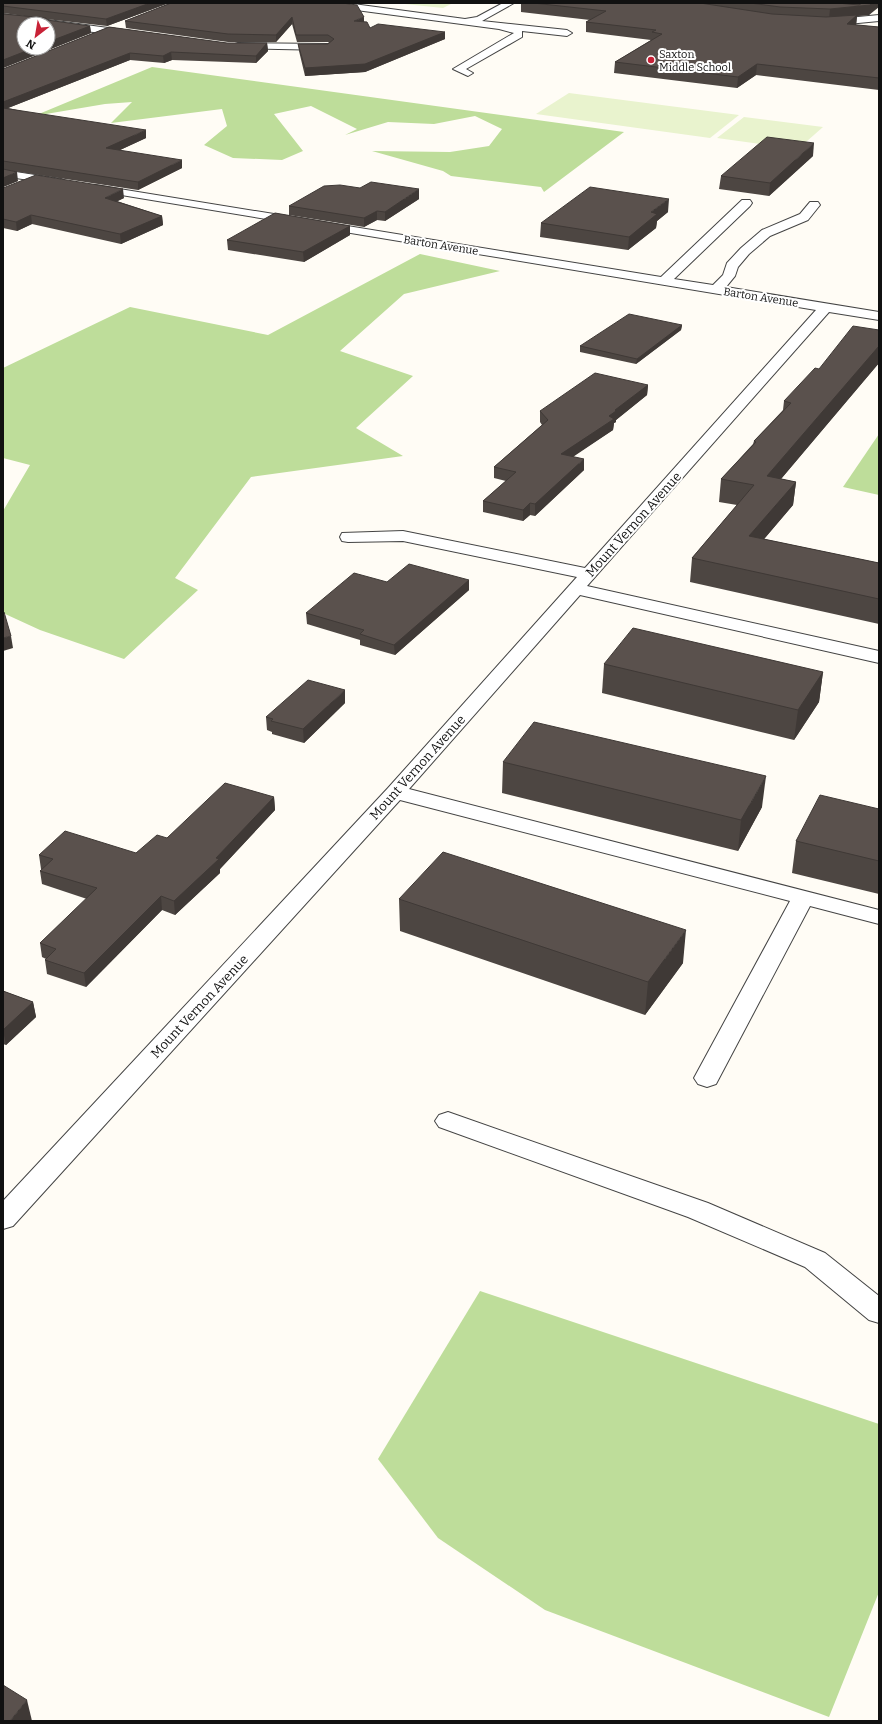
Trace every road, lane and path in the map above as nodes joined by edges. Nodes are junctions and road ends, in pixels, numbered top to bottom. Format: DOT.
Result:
graph roads {
  1 [pos="326,3"];
  2 [pos="510,3"];
  3 [pos="856,10"];
  4 [pos="879,13"];
  5 [pos="3,17"];
  6 [pos="879,18"];
  7 [pos="457,20"];
  8 [pos="129,22"];
  9 [pos="818,23"];
  10 [pos="500,26"];
  11 [pos="107,30"];
  12 [pos="567,33"];
  13 [pos="141,35"];
  14 [pos="86,39"];
  15 [pos="228,46"];
  16 [pos="328,46"];
  17 [pos="468,73"];
  18 [pos="3,173"];
  19 [pos="36,178"];
  20 [pos="16,187"];
  21 [pos="746,203"];
  22 [pos="814,205"];
  23 [pos="664,281"];
  24 [pos="716,290"];
  25 [pos="825,308"];
  26 [pos="879,316"];
  27 [pos="348,537"];
  28 [pos="589,574"];
  29 [pos="576,589"];
  30 [pos="879,657"];
  31 [pos="395,792"];
  32 [pos="803,898"];
  33 [pos="879,917"];
  34 [pos="707,1078"];
  35 [pos="448,1121"];
  36 [pos="3,1220"];
  37 [pos="879,1312"];
  1 -- 7 [label="street"];
  2 -- 7 [label="street"];
  3 -- 4 [label="street"];
  5 -- 11 [label="street"];
  6 -- 9 [label="street"];
  7 -- 10 [label="street"];
  8 -- 11 [label="street"];
  10 -- 12 [label="street"];
  10 -- 17 [label="street"];
  11 -- 13 [label="street"];
  11 -- 14 [label="street"];
  15 -- 16 [label="street"];
  18 -- 19 [label="street, Barton Avenue"];
  19 -- 20 [label="street"];
  19 -- 23 [label="street, Barton Avenue"];
  21 -- 23 [label="street"];
  22 -- 24 [label="street"];
  23 -- 24 [label="street, Barton Avenue"];
  24 -- 25 [label="street, Barton Avenue"];
  25 -- 26 [label="street, Barton Avenue"];
  25 -- 28 [label="street, Mount Vernon Avenue"];
  27 -- 28 [label="street"];
  28 -- 29 [label="street, Mount Vernon Avenue"];
  29 -- 30 [label="street"];
  29 -- 31 [label="street, Mount Vernon Avenue"];
  31 -- 32 [label="street"];
  31 -- 36 [label="street, Mount Vernon Avenue"];
  32 -- 33 [label="street"];
  32 -- 34 [label="street"];
  35 -- 37 [label="street"];
}
